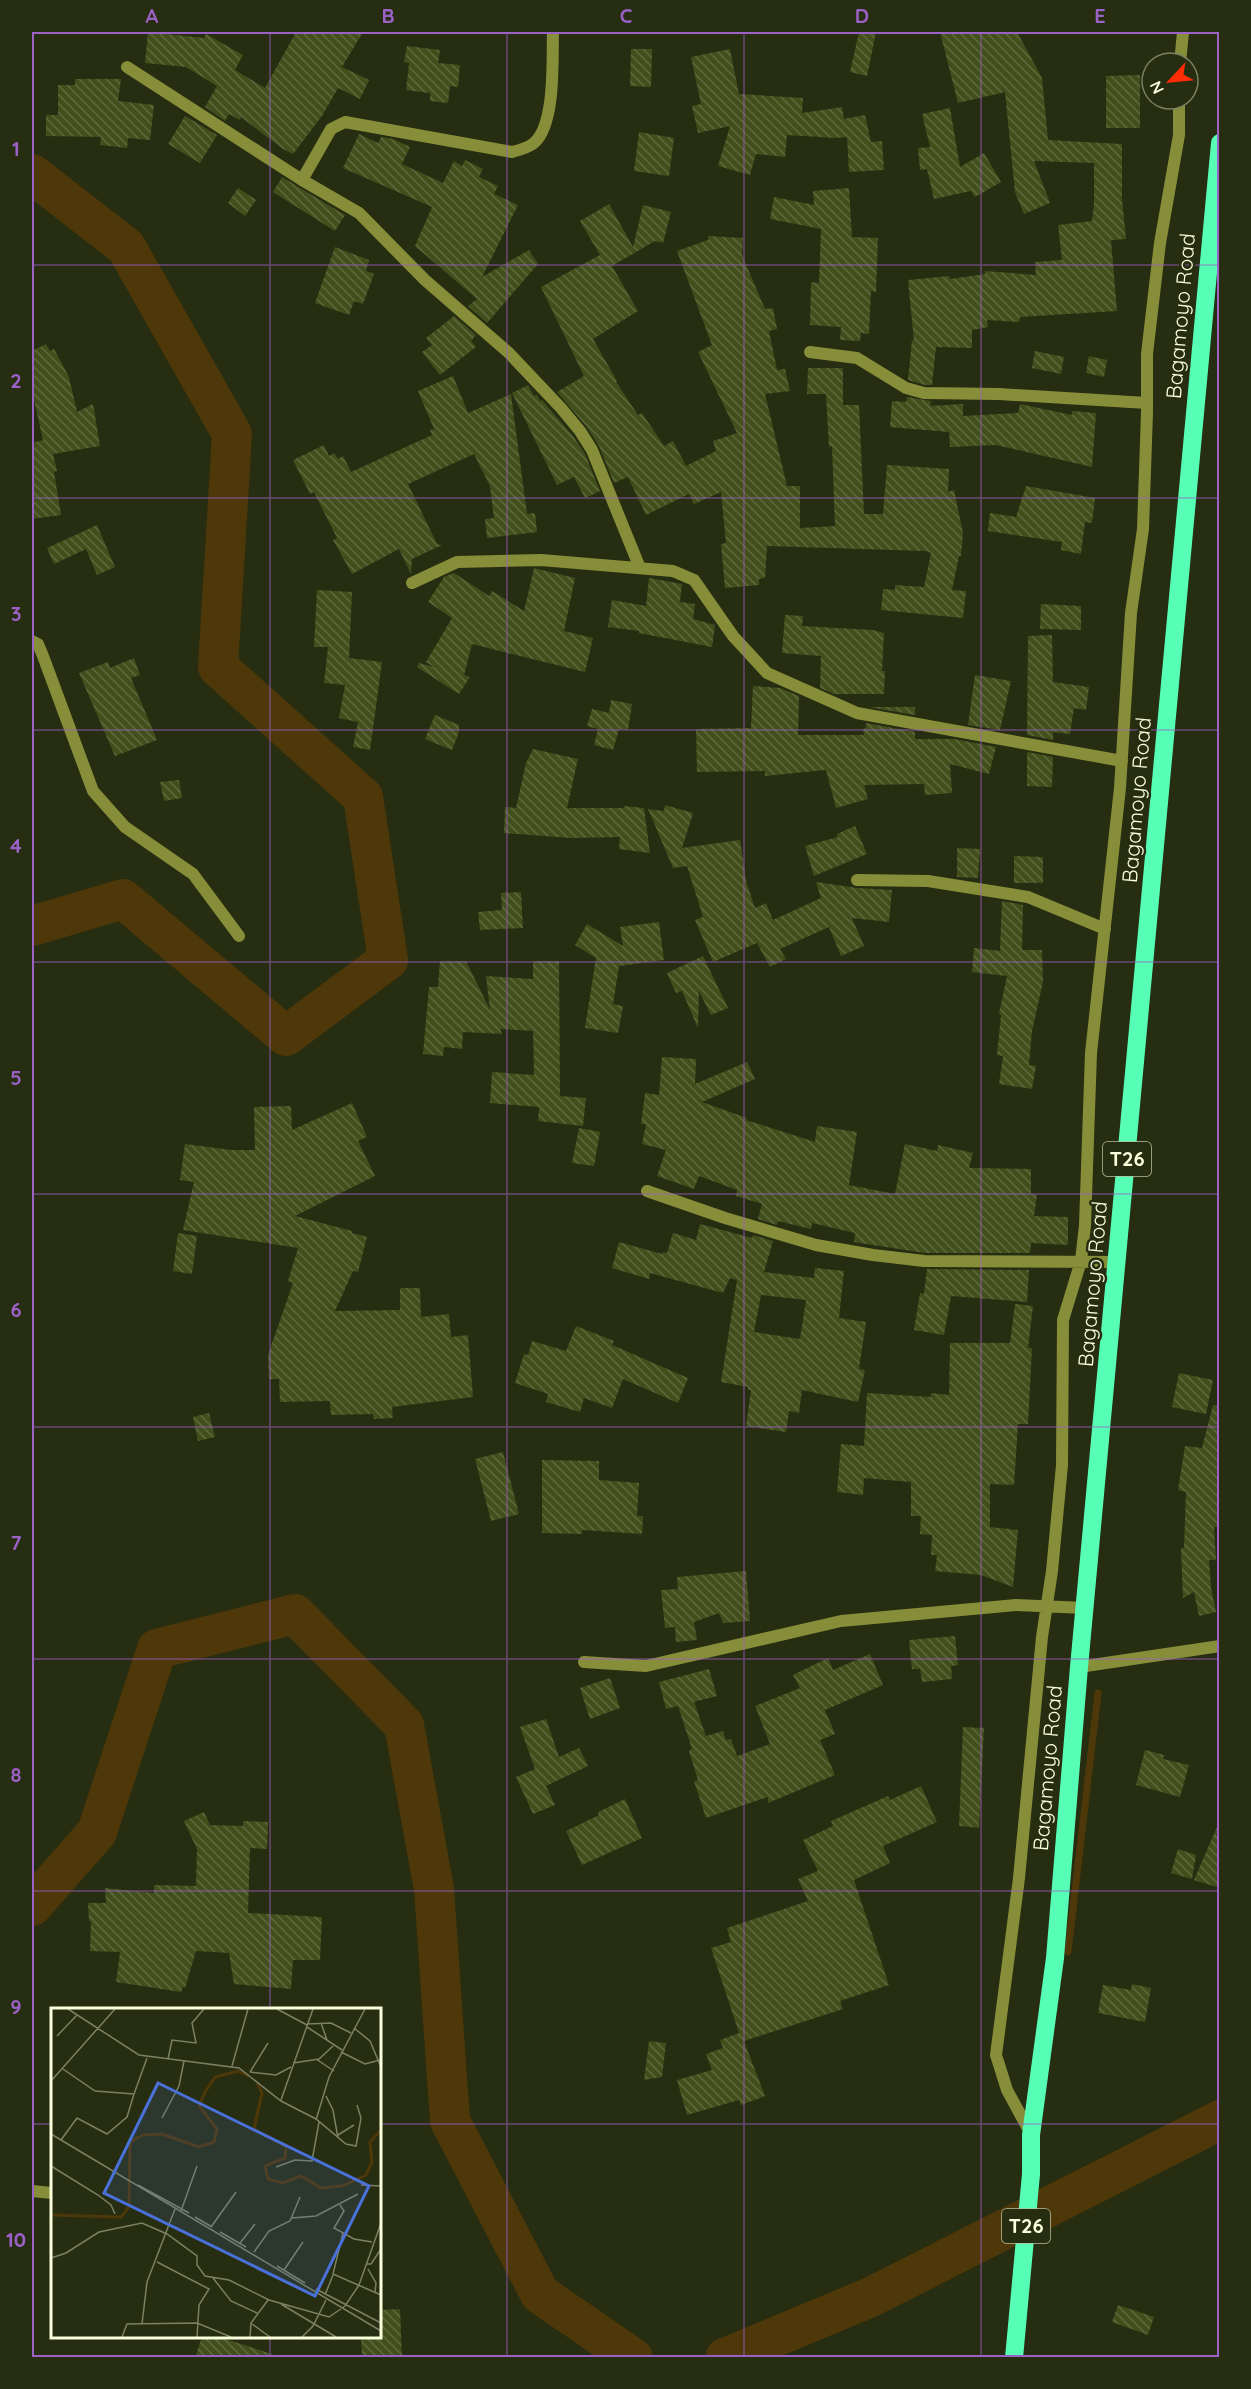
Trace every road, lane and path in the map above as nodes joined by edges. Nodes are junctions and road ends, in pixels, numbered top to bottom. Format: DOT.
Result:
graph roads {
  1 [pos="553,32"];
  2 [pos="1183,32"];
  3 [pos="1181,51"];
  4 [pos="127,67"];
  5 [pos="1179,111"];
  6 [pos="1220,143"];
  7 [pos="302,180"];
  8 [pos="810,352"];
  9 [pos="1147,403"];
  10 [pos="640,568"];
  11 [pos="412,583"];
  12 [pos="32,641"];
  13 [pos="1122,761"];
  14 [pos="857,880"];
  15 [pos="1105,929"];
  16 [pos="238,936"];
  17 [pos="647,1191"];
  18 [pos="1081,1261"];
  19 [pos="1117,1262"];
  20 [pos="1046,1605"];
  21 [pos="1085,1608"];
  22 [pos="1220,1646"];
  23 [pos="584,1662"];
  24 [pos="1079,1667"];
  25 [pos="1031,2135"];
  26 [pos="32,2191"];
  27 [pos="51,2193"];
  28 [pos="1014,2358"];
  1 -- 7 [label="street"];
  2 -- 3 [label="street"];
  4 -- 7 [label="street"];
  5 -- 9 [label="street"];
  6 -- 19 [label="highway, Bagamoyo Road / T26"];
  7 -- 10 [label="street"];
  8 -- 9 [label="street"];
  9 -- 13 [label="street"];
  10 -- 11 [label="street"];
  10 -- 13 [label="street"];
  12 -- 16 [label="street"];
  13 -- 15 [label="street"];
  14 -- 15 [label="street"];
  15 -- 18 [label="street"];
  17 -- 18 [label="street"];
  18 -- 19 [label="street"];
  18 -- 20 [label="street"];
  19 -- 21 [label="highway, Bagamoyo Road / T26"];
  20 -- 21 [label="street"];
  20 -- 23 [label="street"];
  20 -- 25 [label="street"];
  21 -- 24 [label="highway, Bagamoyo Road / T26"];
  22 -- 24 [label="street"];
  24 -- 25 [label="highway, Bagamoyo Road / T26"];
  25 -- 28 [label="highway, Bagamoyo Road / T26"];
  26 -- 27 [label="street"];
}
